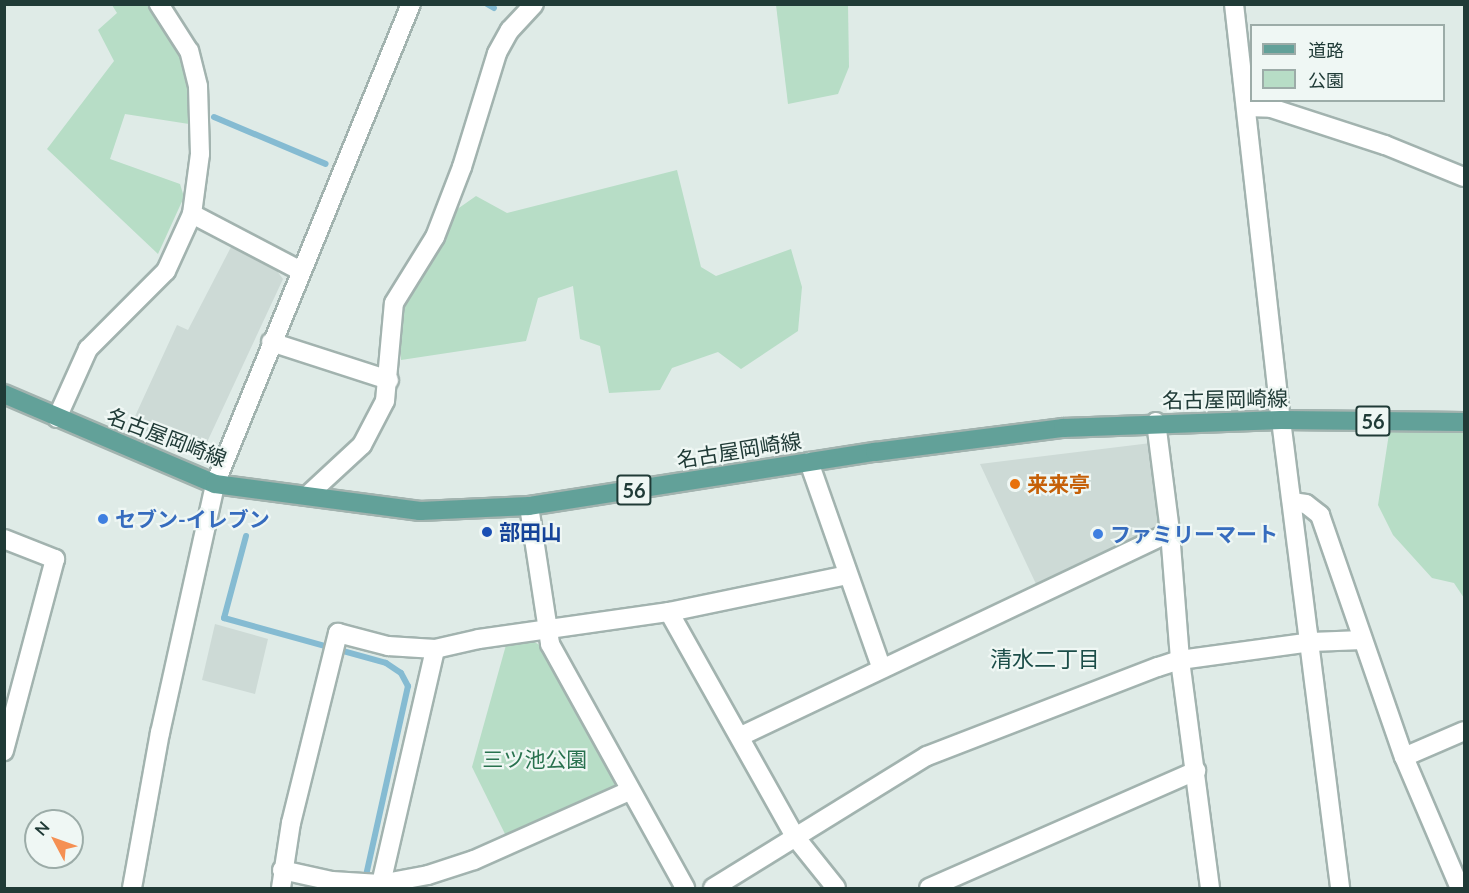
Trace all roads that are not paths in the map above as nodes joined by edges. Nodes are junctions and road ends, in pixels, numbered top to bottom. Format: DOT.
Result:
graph roads {
  1 [pos="159,4"];
  2 [pos="411,4"];
  3 [pos="534,4"];
  4 [pos="1234,4"];
  5 [pos="1247,107"];
  6 [pos="1464,177"];
  7 [pos="192,214"];
  8 [pos="299,270"];
  9 [pos="271,342"];
  10 [pos="389,380"];
  11 [pos="4,394"];
  12 [pos="57,418"];
  13 [pos="1281,420"];
  14 [pos="1156,422"];
  15 [pos="1464,422"];
  16 [pos="809,462"];
  17 [pos="215,483"];
  18 [pos="309,494"];
  19 [pos="1292,502"];
  20 [pos="529,506"];
  21 [pos="1170,532"];
  22 [pos="4,538"];
  23 [pos="847,575"];
  24 [pos="669,612"];
  25 [pos="545,628"];
  26 [pos="1363,639"];
  27 [pos="1311,642"];
  28 [pos="435,649"];
  29 [pos="1180,660"];
  30 [pos="881,667"];
  31 [pos="1464,731"];
  32 [pos="741,736"];
  33 [pos="4,751"];
  34 [pos="1404,757"];
  35 [pos="1196,771"];
  36 [pos="629,791"];
  37 [pos="796,838"];
  38 [pos="281,879"];
  39 [pos="380,886"];
  40 [pos="132,888"];
  41 [pos="685,888"];
  42 [pos="713,888"];
  43 [pos="836,888"];
  44 [pos="929,888"];
  45 [pos="1210,888"];
  46 [pos="1341,888"];
  47 [pos="1460,888"];
  1 -- 7 [label="street"];
  2 -- 8 [label="street"];
  3 -- 10 [label="street"];
  4 -- 5 [label="street"];
  5 -- 6 [label="street"];
  5 -- 13 [label="street"];
  7 -- 8 [label="street"];
  7 -- 12 [label="street"];
  8 -- 9 [label="street"];
  9 -- 10 [label="street"];
  9 -- 17 [label="street"];
  10 -- 18 [label="street"];
  11 -- 12 [label="main road, 名古屋岡崎線 / 56"];
  12 -- 17 [label="main road, 名古屋岡崎線 / 56"];
  13 -- 14 [label="main road, 名古屋岡崎線 / 56"];
  13 -- 15 [label="main road, 名古屋岡崎線 / 56"];
  13 -- 19 [label="street"];
  14 -- 16 [label="main road, 名古屋岡崎線 / 56"];
  14 -- 21 [label="street"];
  16 -- 20 [label="main road, 名古屋岡崎線 / 56"];
  16 -- 23 [label="street"];
  17 -- 18 [label="main road, 名古屋岡崎線 / 56"];
  17 -- 40 [label="street"];
  18 -- 20 [label="main road, 名古屋岡崎線 / 56"];
  19 -- 26 [label="street"];
  19 -- 27 [label="street"];
  20 -- 25 [label="street"];
  21 -- 29 [label="street"];
  21 -- 30 [label="street"];
  22 -- 33 [label="street"];
  23 -- 24 [label="street"];
  23 -- 30 [label="street"];
  24 -- 25 [label="street"];
  24 -- 32 [label="street"];
  25 -- 28 [label="street"];
  25 -- 36 [label="street"];
  26 -- 27 [label="street"];
  26 -- 34 [label="street"];
  27 -- 29 [label="street"];
  27 -- 46 [label="street"];
  28 -- 38 [label="street"];
  28 -- 39 [label="street"];
  29 -- 35 [label="street"];
  29 -- 37 [label="street"];
  30 -- 32 [label="street"];
  31 -- 34 [label="street"];
  32 -- 37 [label="street"];
  34 -- 47 [label="street"];
  35 -- 44 [label="street"];
  35 -- 45 [label="street"];
  36 -- 39 [label="street"];
  36 -- 41 [label="street"];
  37 -- 42 [label="street"];
  37 -- 43 [label="street"];
  38 -- 39 [label="street"];
}
